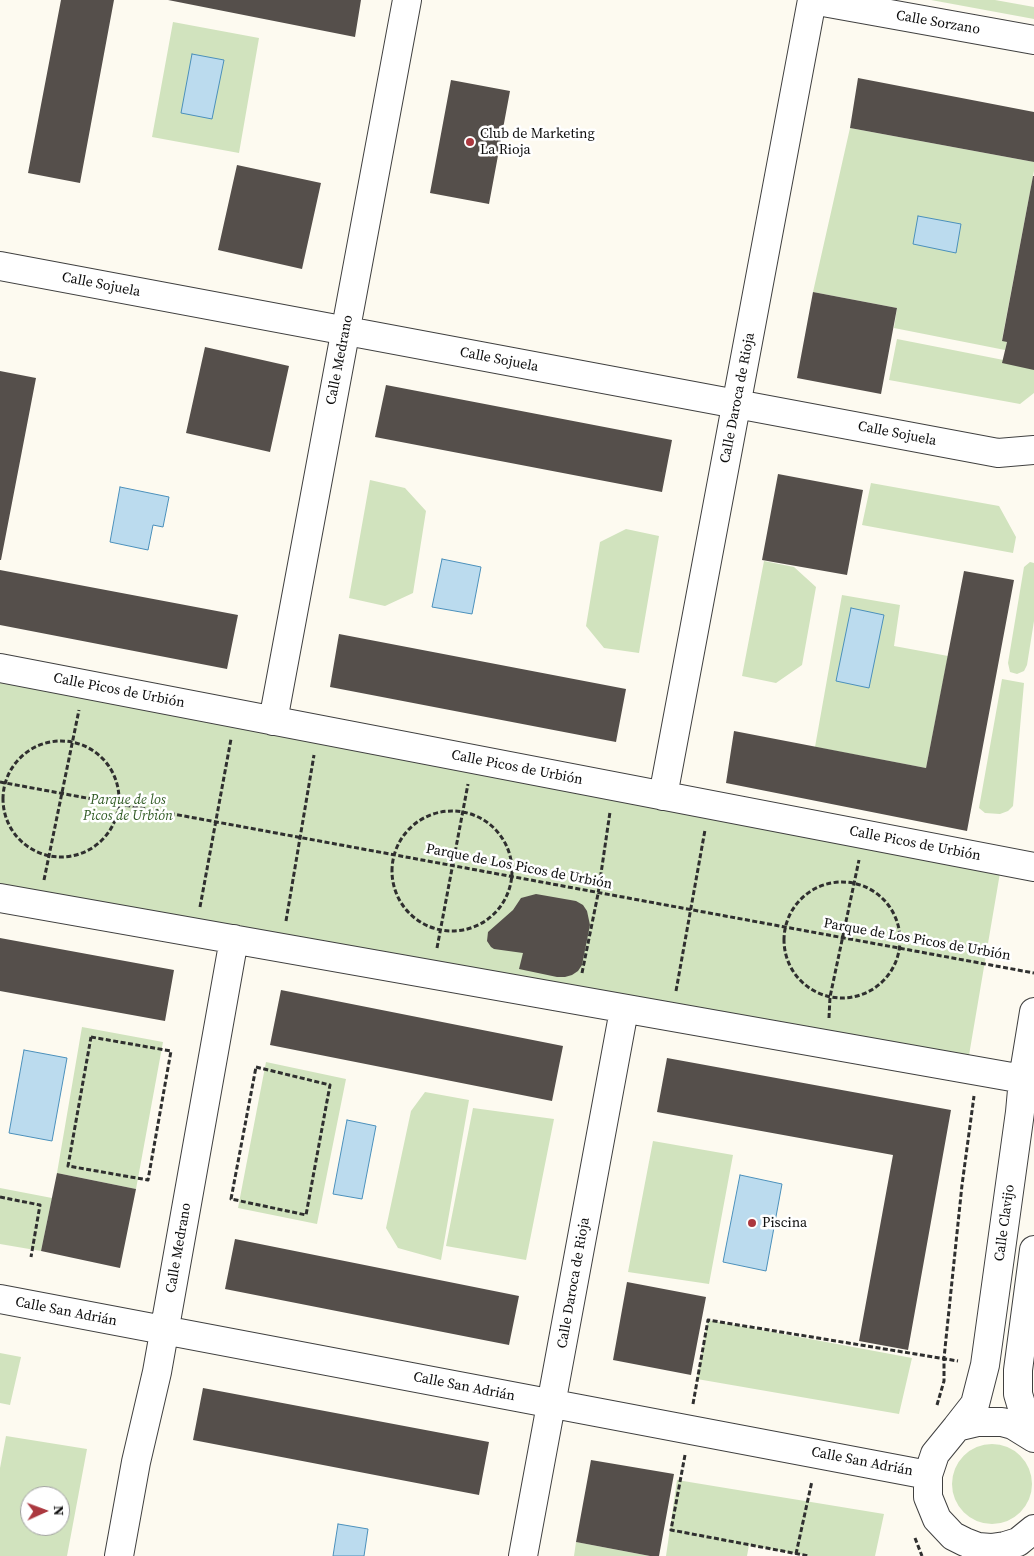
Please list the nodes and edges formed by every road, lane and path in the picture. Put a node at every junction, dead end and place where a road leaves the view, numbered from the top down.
1 (408, 0) edge
2 (812, 0) edge
3 (1034, 40) edge
4 (0, 266) edge
5 (346, 331) junction
6 (736, 404) junction
7 (1034, 450) edge
8 (998, 453) junction
9 (1034, 471) edge
10 (0, 668) edge
11 (83, 684) junction
12 (236, 714) junction
13 (273, 721) junction
14 (318, 730) junction
15 (73, 743) junction
16 (472, 759) junction
17 (0, 782) edge
18 (5, 783) junction
19 (614, 787) junction
20 (63, 794) junction
21 (663, 796) junction
22 (119, 805) junction
23 (710, 805) junction
24 (464, 812) junction
25 (215, 822) junction
26 (864, 834) junction
27 (301, 838) junction
28 (394, 856) junction
29 (50, 857) junction
30 (453, 866) junction
31 (1034, 867) edge
32 (512, 877) junction
33 (854, 884) junction
34 (598, 894) junction
35 (0, 898) edge
36 (38, 905) junction
37 (691, 910) junction
38 (786, 928) junction
39 (441, 930) junction
40 (195, 932) junction
41 (843, 938) junction
42 (234, 939) junction
43 (282, 948) junction
44 (899, 949) junction
45 (1034, 973) edge
46 (431, 974) junction
47 (830, 997) junction
48 (577, 1000) junction
49 (624, 1010) junction
50 (1034, 1012) edge
51 (671, 1017) junction
52 (827, 1044) junction
53 (978, 1071) junction
54 (1023, 1079) junction
55 (148, 1180) joint
56 (0, 1198) edge
57 (231, 1199) joint
58 (1034, 1250) edge
59 (31, 1257) dead end
60 (0, 1299) edge
61 (164, 1330) junction
62 (944, 1358) junction
63 (985, 1365) junction
64 (552, 1404) junction
65 (934, 1411) dead end
66 (956, 1427) junction
67 (690, 1430) junction
68 (1034, 1438) edge
69 (818, 1454) junction
70 (928, 1474) junction
71 (913, 1534) dead end
72 (1027, 1540) edge
73 (955, 1546) edge
74 (796, 1554) junction
75 (119, 1556) edge
76 (523, 1556) edge
77 (809, 1556) edge
78 (922, 1556) edge

1 - 5 street, Calle Medrano
2 - 3 street, Calle Sorzano
2 - 6 street, Calle Daroca de Rioja
4 - 5 street, Calle Sojuela
5 - 6 street, Calle Sojuela
5 - 13 street, Calle Medrano
6 - 8 street, Calle Sojuela
6 - 21 street, Calle Daroca de Rioja
7 - 8 street, Calle Sojuela
8 - 9 street, Calle Sojuela
10 - 11 street, Calle Picos de Urbión
11 - 12 street, Calle Picos de Urbión
11 - 15 path
12 - 13 street, Calle Picos de Urbión
12 - 25 path
13 - 14 street, Calle Picos de Urbión
14 - 16 street, Calle Picos de Urbión
14 - 27 path
15 - 18 path
15 - 20 path
15 - 22 path
16 - 19 street, Calle Picos de Urbión
16 - 24 path
17 - 18 path, Parque de Los Picos de Urbión
18 - 20 path, Parque de Los Picos de Urbión
18 - 29 path
19 - 21 street, Calle Picos de Urbión
19 - 34 path
20 - 22 path, Parque de Los Picos de Urbión
20 - 29 path
21 - 23 street, Calle Picos de Urbión
22 - 25 path, Parque de Los Picos de Urbión
22 - 29 path
23 - 26 street, Calle Picos de Urbión
23 - 37 path
24 - 28 path
24 - 30 path
24 - 32 path
25 - 27 path, Parque de Los Picos de Urbión
25 - 40 path
26 - 31 street, Calle Picos de Urbión
26 - 33 path
27 - 28 path, Parque de Los Picos de Urbión
27 - 43 path
28 - 30 path, Parque de Los Picos de Urbión
28 - 39 path
29 - 36 path
30 - 32 path, Parque de Los Picos de Urbión
30 - 39 path
32 - 34 path, Parque de Los Picos de Urbión
32 - 39 path
33 - 38 path
33 - 41 path
33 - 44 path
34 - 37 path, Parque de Los Picos de Urbión
34 - 48 path
35 - 36 street
36 - 40 street
37 - 38 path, Parque de Los Picos de Urbión
37 - 51 path
38 - 41 path, Parque de Los Picos de Urbión
38 - 47 path
39 - 46 path
40 - 42 street
41 - 44 path, Parque de Los Picos de Urbión
41 - 47 path
42 - 43 street
42 - 61 street, Calle Medrano
43 - 46 street
44 - 45 path, Parque de Los Picos de Urbión
44 - 47 path
46 - 48 street
47 - 52 path
48 - 49 street
49 - 51 street
49 - 64 street, Calle Daroca de Rioja
50 - 54 street, Calle Clavijo
51 - 52 street
52 - 53 street
53 - 54 street
53 - 62 path
54 - 63 street, Calle Clavijo
55 - 55 path
56 - 59 path
57 - 57 path
58 - 68 street
60 - 61 street, Calle San Adrián
61 - 64 street, Calle San Adrián
61 - 75 street, Calle Medrano
62 - 63 path
62 - 65 path
62 - 67 path
63 - 66 street, Calle Clavijo
64 - 67 street, Calle San Adrián
64 - 76 street, Calle Daroca de Rioja
66 - 68 street
66 - 70 street, Calle Clavijo
67 - 69 street, Calle San Adrián
67 - 74 path
69 - 70 street, Calle San Adrián
69 - 74 path
70 - 73 street
71 - 78 path
72 - 73 street
74 - 77 path

